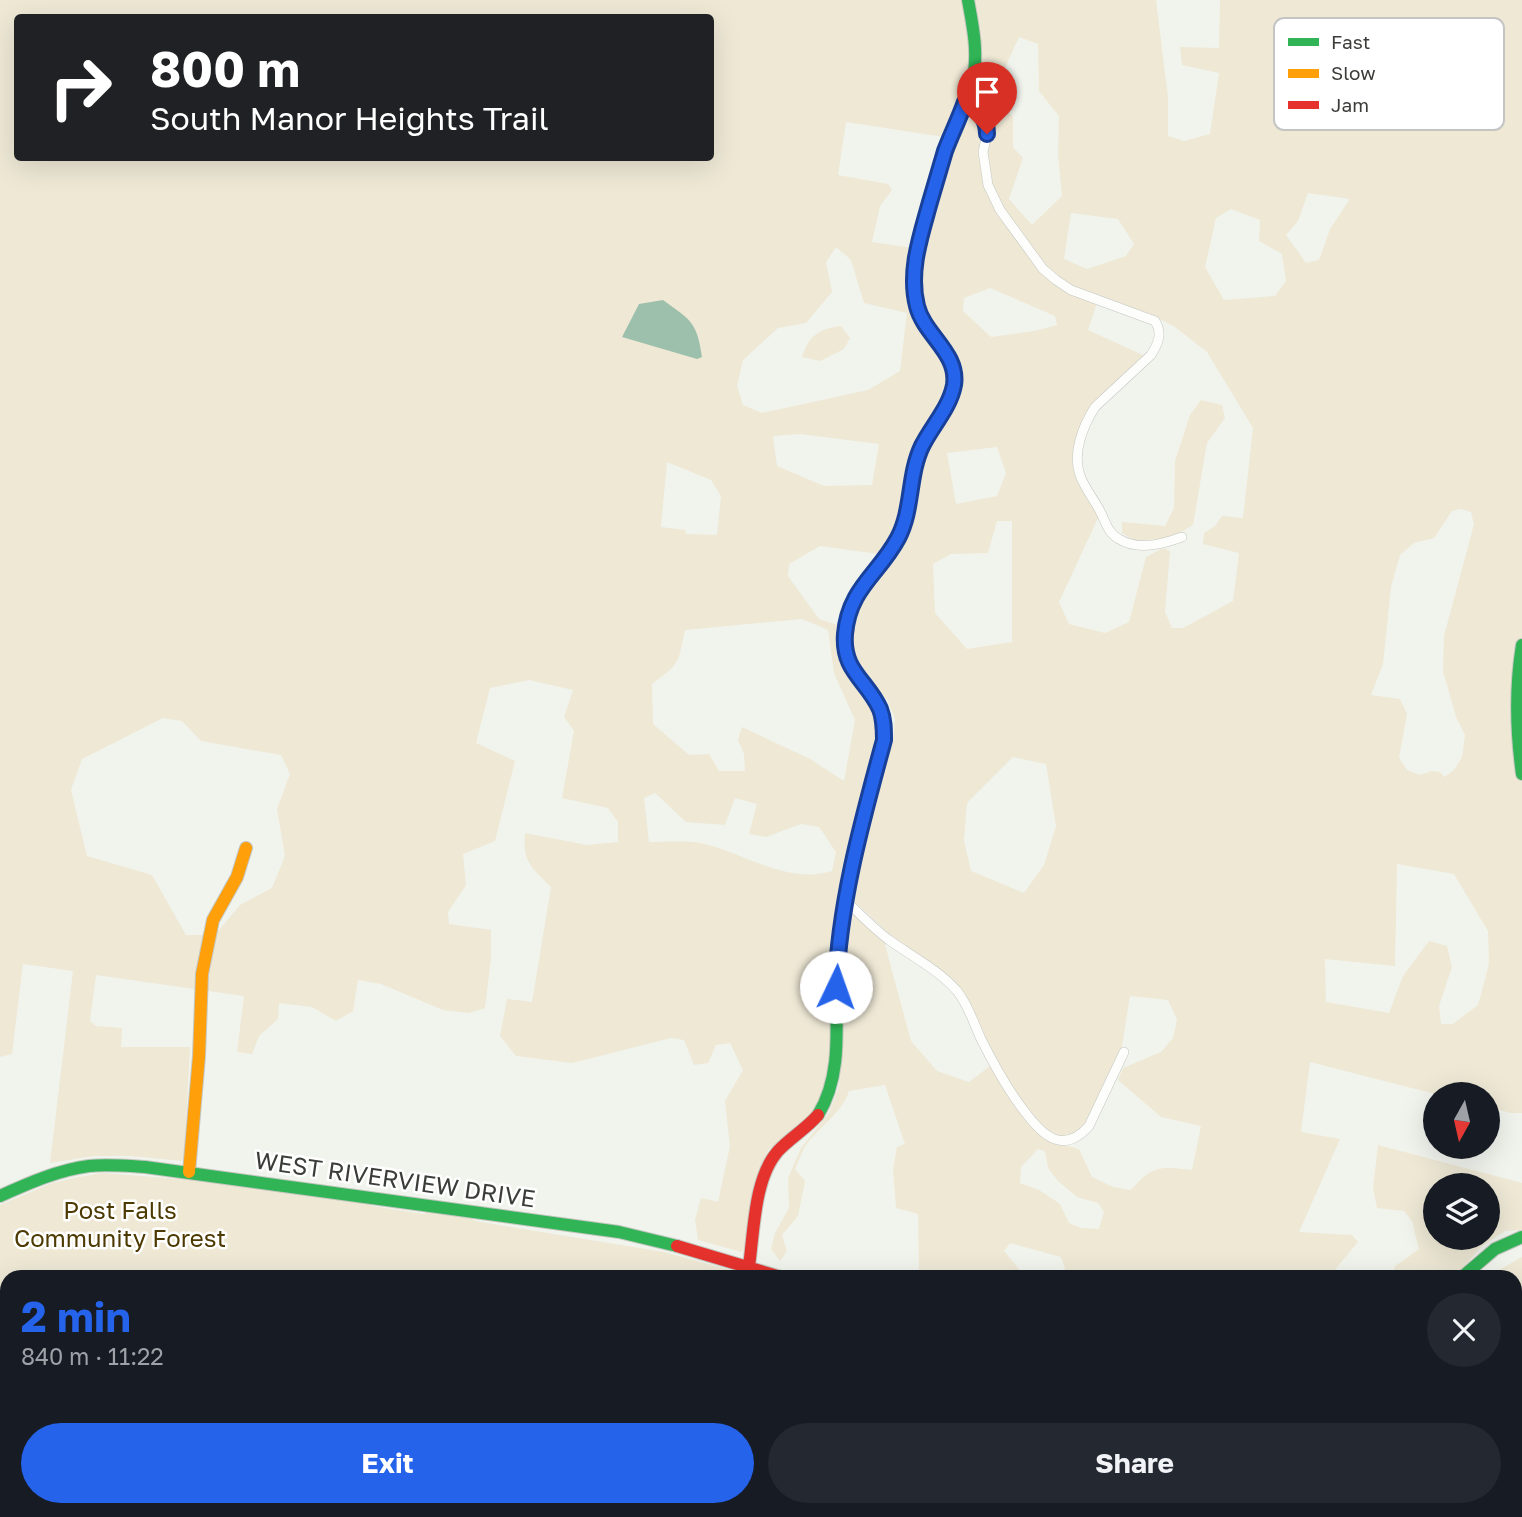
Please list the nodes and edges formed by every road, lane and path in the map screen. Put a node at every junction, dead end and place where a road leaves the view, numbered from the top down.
1 (968, 0) edge
2 (965, 102) junction
3 (1182, 537) dead end
4 (1522, 645) edge
5 (1522, 774) edge
6 (246, 848) dead end
7 (845, 900) junction
8 (1124, 1052) dead end
9 (189, 1172) junction
10 (0, 1196) edge
11 (1522, 1237) edge
12 (749, 1266) junction
13 (761, 1270) edge
14 (1470, 1270) edge

1 - 2 street
2 - 3 street
2 - 7 street
4 - 5 street
6 - 9 street
7 - 8 street
7 - 12 street
9 - 10 street, WEST RIVERVIEW DRIVE
9 - 12 street, WEST RIVERVIEW DRIVE
11 - 14 street
12 - 13 street, WEST RIVERVIEW DRIVE

